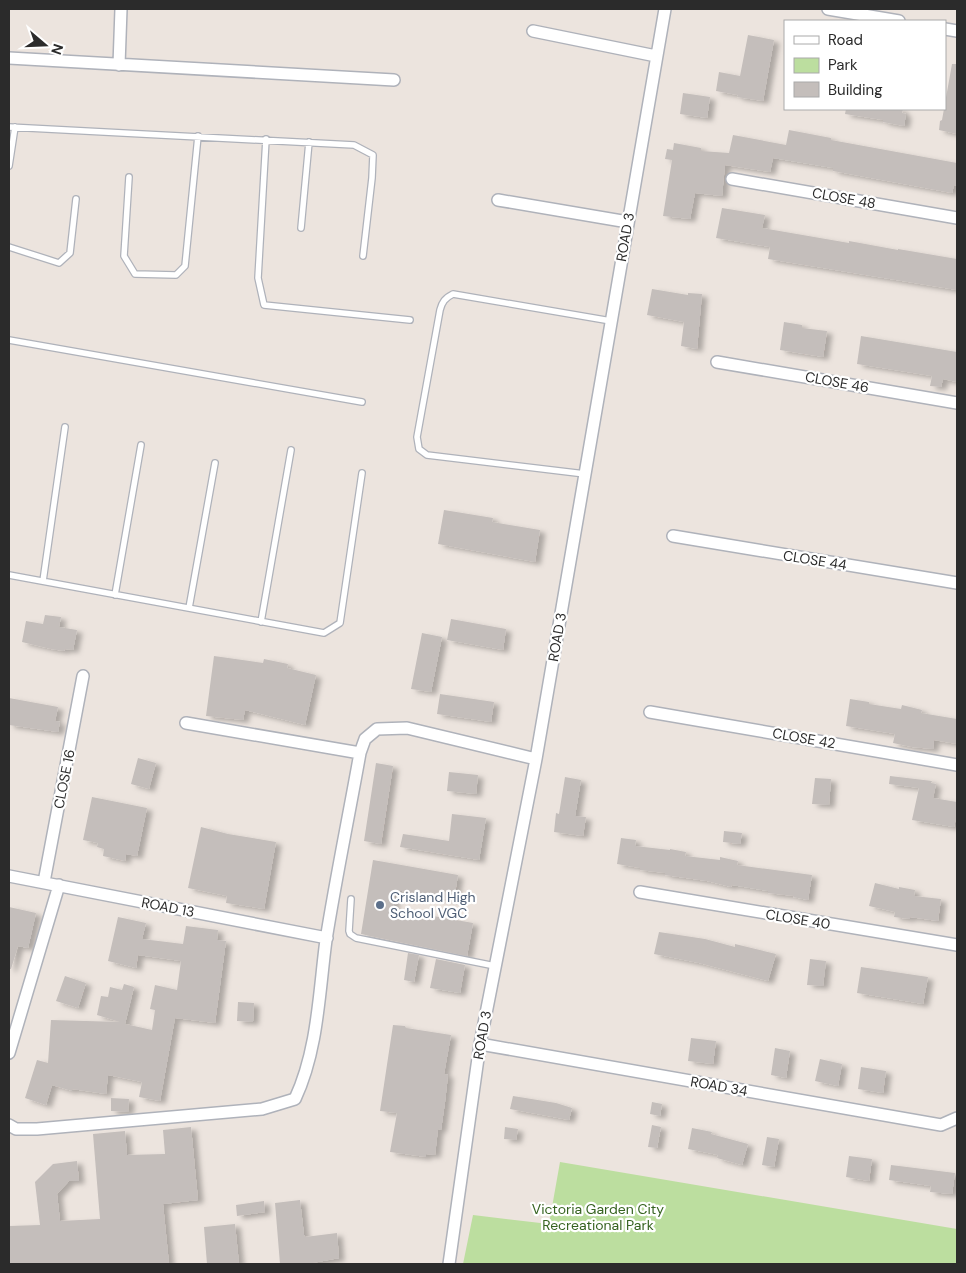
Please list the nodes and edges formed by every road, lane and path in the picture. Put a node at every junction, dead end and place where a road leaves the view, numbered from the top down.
1 (121, 9) edge
2 (664, 9) edge
3 (828, 9) edge
4 (893, 20) edge
5 (533, 31) dead end
6 (656, 56) junction
7 (9, 58) edge
8 (119, 65) junction
9 (394, 80) dead end
10 (12, 127) edge
11 (198, 136) junction
12 (266, 139) junction
13 (309, 142) junction
14 (9, 166) edge
15 (129, 177) dead end
16 (732, 178) dead end
17 (76, 199) dead end
18 (498, 200) dead end
19 (957, 218) edge
20 (628, 222) junction
21 (301, 228) dead end
22 (9, 247) edge
23 (363, 256) dead end
24 (410, 320) dead end
25 (611, 321) junction
26 (9, 340) edge
27 (717, 362) dead end
28 (362, 402) dead end
29 (957, 403) edge
30 (65, 427) dead end
31 (141, 445) dead end
32 (291, 450) dead end
33 (215, 463) dead end
34 (362, 472) dead end
35 (584, 474) junction
36 (673, 536) dead end
37 (9, 575) edge
38 (43, 581) junction
39 (957, 583) edge
40 (115, 595) junction
41 (189, 608) junction
42 (261, 622) junction
43 (83, 676) dead end
44 (650, 712) dead end
45 (186, 723) dead end
46 (360, 753) junction
47 (536, 759) junction
48 (957, 764) edge
49 (9, 876) edge
50 (44, 882) junction
51 (59, 885) junction
52 (640, 892) dead end
53 (352, 899) dead end
54 (327, 938) junction
55 (957, 945) edge
56 (495, 966) junction
57 (480, 1044) junction
58 (9, 1053) edge
59 (957, 1118) edge
60 (9, 1125) edge
61 (449, 1264) edge

1 - 8 street
2 - 6 street, ROAD 3
3 - 4 street
5 - 6 street
6 - 20 street, ROAD 3
7 - 8 street
8 - 9 street
10 - 11 lane
10 - 14 lane
11 - 12 lane
11 - 15 lane
12 - 13 lane
12 - 24 lane
13 - 21 lane
13 - 23 lane
16 - 19 street, CLOSE 48
17 - 22 lane
18 - 20 street
20 - 25 street, ROAD 3
25 - 35 street, ROAD 3
25 - 35 lane
26 - 28 lane
27 - 29 street, CLOSE 46
30 - 38 lane
31 - 40 lane
32 - 42 lane
33 - 41 lane
34 - 42 lane
35 - 47 street, ROAD 3
36 - 39 street, CLOSE 44
37 - 38 lane
38 - 40 lane
40 - 41 lane
41 - 42 lane
43 - 50 street, CLOSE 16
44 - 48 street, CLOSE 42
45 - 46 street
46 - 47 street
46 - 54 street
47 - 56 street, ROAD 3
49 - 50 street, ROAD 13
50 - 51 street, ROAD 13
51 - 54 street, ROAD 13
51 - 58 street
52 - 55 street, CLOSE 40
53 - 56 lane
54 - 60 street
56 - 57 street, ROAD 3
57 - 59 street, ROAD 34
57 - 61 street, ROAD 3

